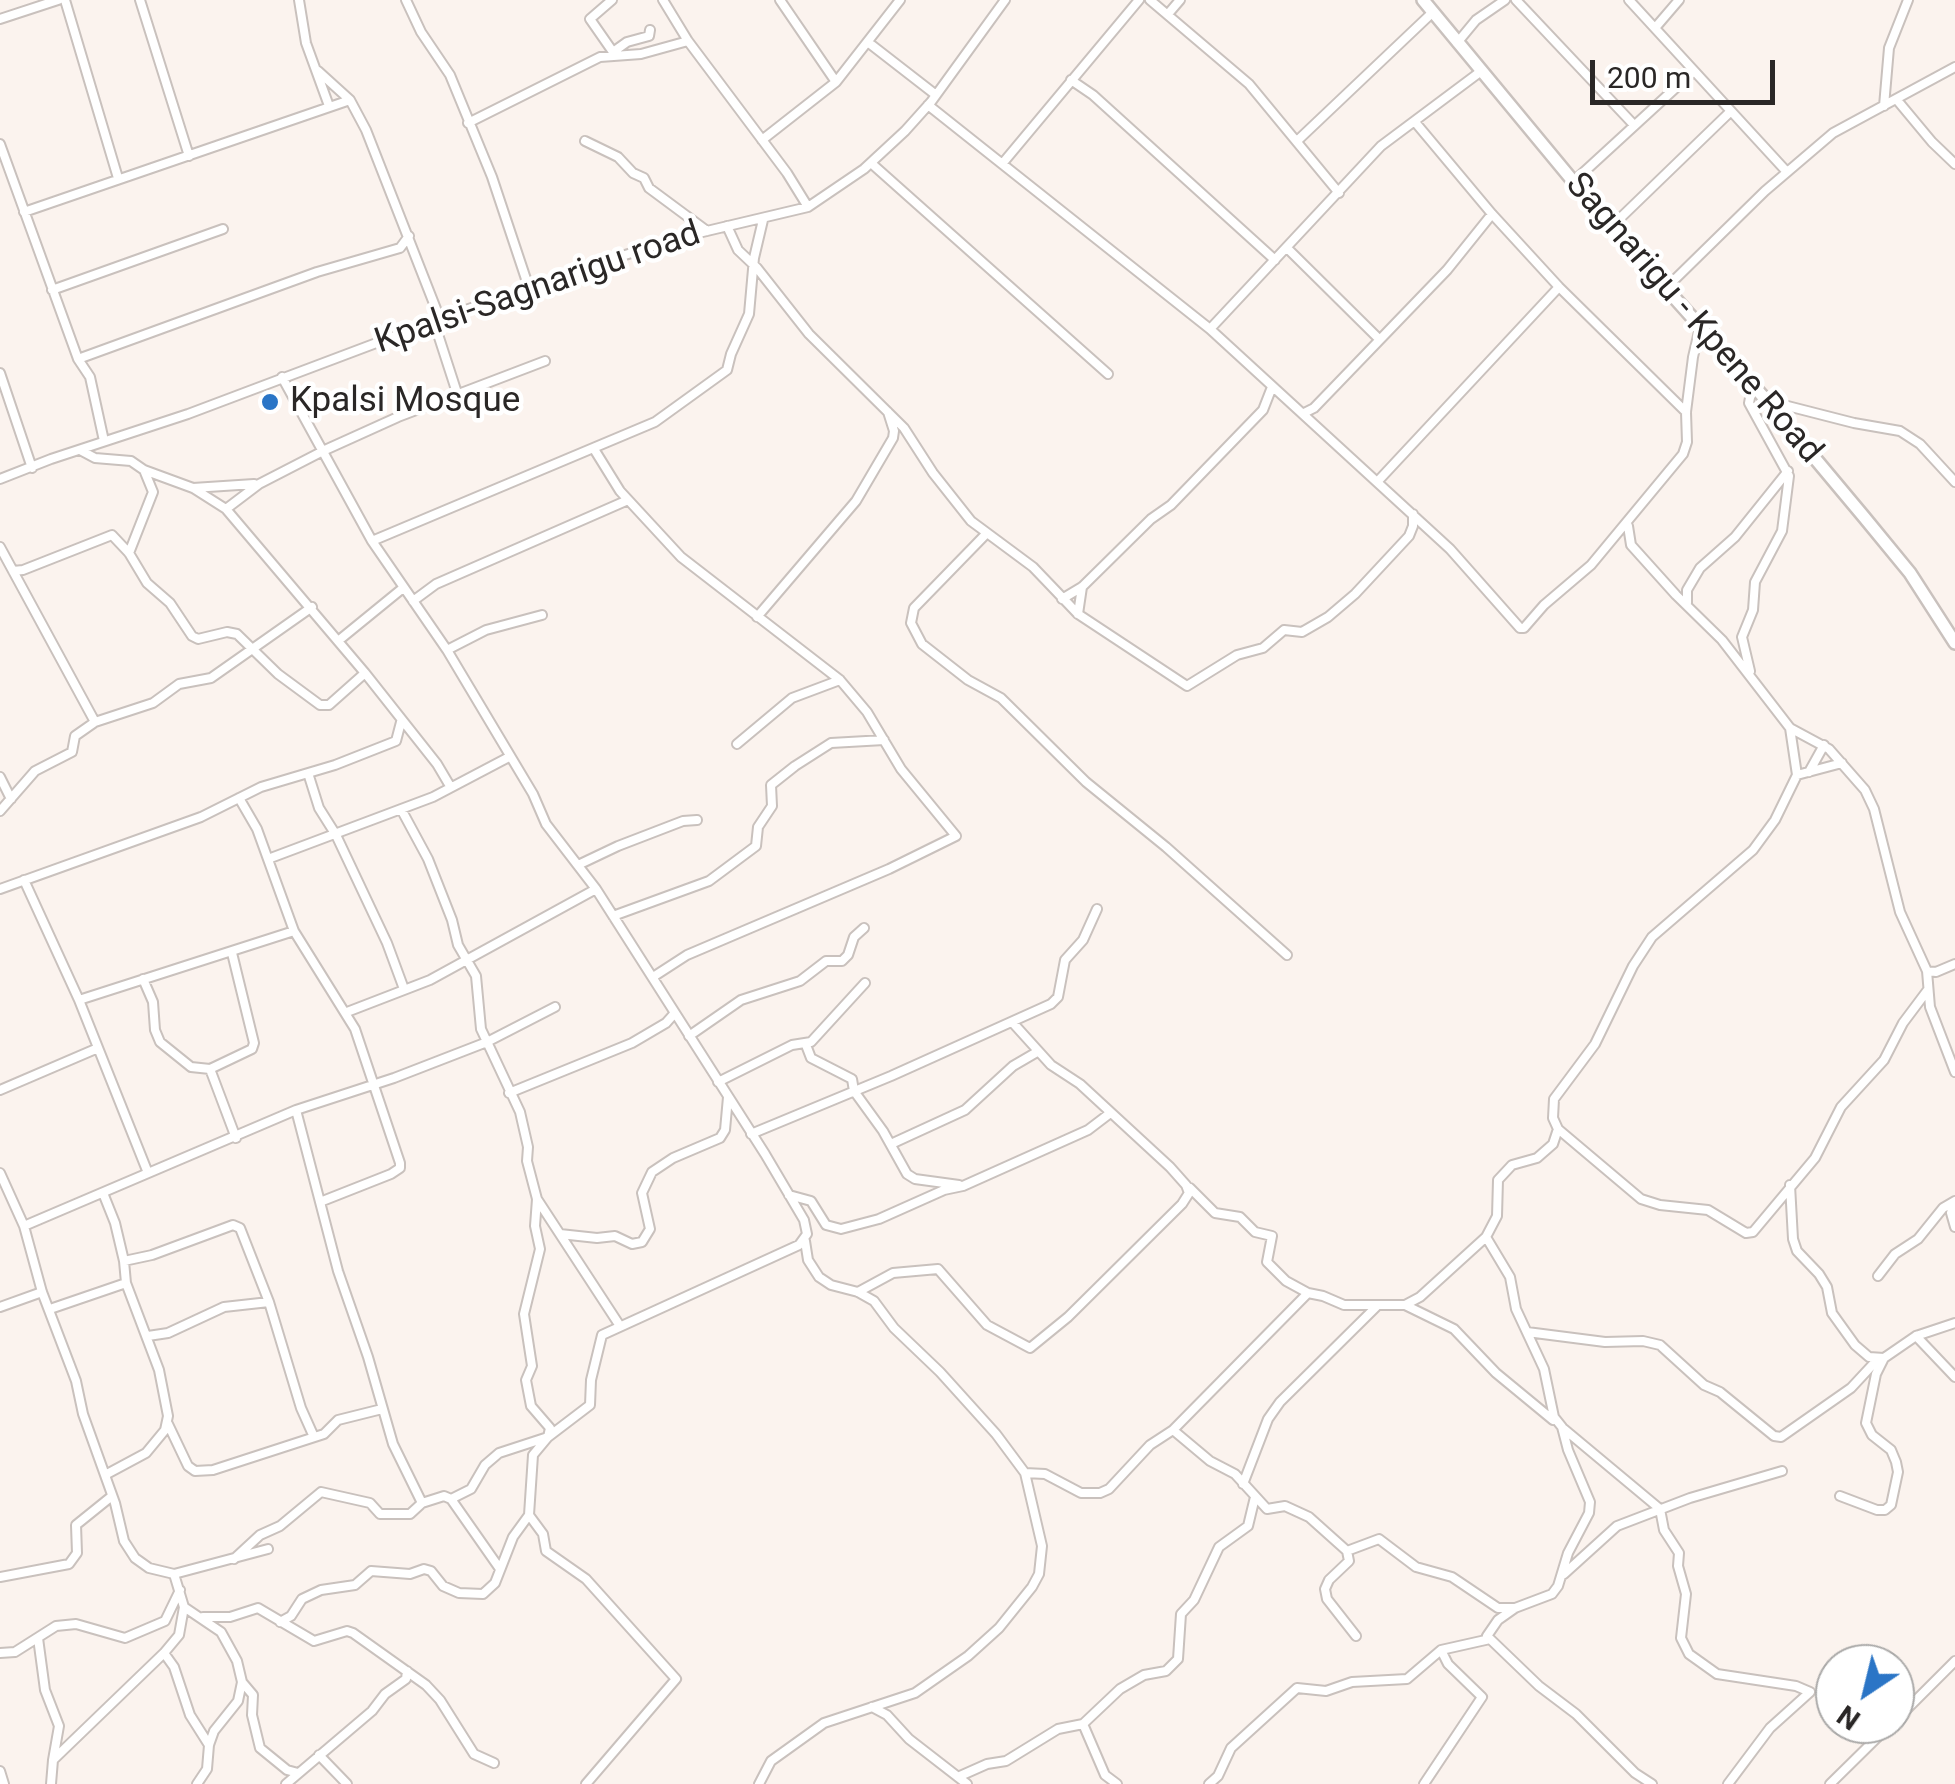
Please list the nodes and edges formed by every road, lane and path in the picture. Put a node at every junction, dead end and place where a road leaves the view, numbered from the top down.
1 (62, 0) edge
2 (140, 0) edge
3 (299, 0) edge
4 (406, 0) edge
5 (612, 0) edge
6 (678, 0) edge
7 (781, 0) edge
8 (900, 0) edge
9 (1005, 0) edge
10 (1139, 0) edge
11 (1150, 0) edge
12 (1180, 0) edge
13 (1423, 0) edge
14 (1505, 0) edge
15 (1516, 0) edge
16 (1629, 0) edge
17 (1679, 0) edge
18 (1908, 0) edge
19 (665, 2) edge
20 (1433, 12) junction
21 (1168, 14) junction
22 (0, 20) edge
23 (1654, 28) junction
24 (650, 30) dead end
25 (688, 41) junction
26 (869, 43) junction
27 (1457, 43) junction
28 (1955, 67) edge
29 (318, 71) junction
30 (1694, 71) junction
31 (1480, 72) junction
32 (1072, 80) junction
33 (836, 82) junction
34 (936, 95) junction
35 (350, 100) junction
36 (1897, 100) junction
37 (928, 105) junction
38 (329, 106) junction
39 (1884, 106) junction
40 (1732, 111) junction
41 (1415, 122) junction
42 (468, 123) junction
43 (1634, 125) junction
44 (762, 140) junction
45 (1297, 140) junction
46 (585, 141) dead end
47 (0, 144) edge
48 (189, 156) junction
49 (871, 163) junction
50 (1002, 164) junction
51 (1955, 164) edge
52 (1787, 172) junction
53 (118, 178) junction
54 (1573, 182) junction
55 (1339, 193) junction
56 (808, 207) junction
57 (24, 212) junction
58 (1492, 214) junction
59 (763, 220) junction
60 (727, 226) junction
61 (1611, 227) junction
62 (223, 229) dead end
63 (707, 231) junction
64 (409, 236) junction
65 (400, 248) junction
66 (1287, 248) junction
67 (413, 252) junction
68 (1275, 260) junction
69 (754, 264) junction
70 (1560, 287) junction
71 (529, 288) junction
72 (1664, 288) junction
73 (52, 290) junction
74 (437, 320) junction
75 (1700, 327) junction
76 (1210, 330) junction
77 (1380, 339) junction
78 (78, 359) junction
79 (544, 361) dead end
80 (0, 373) edge
81 (1108, 374) dead end
82 (282, 377) junction
83 (1272, 386) junction
84 (1752, 387) junction
85 (3, 392) edge
86 (458, 396) junction
87 (1767, 401) junction
88 (886, 408) junction
89 (1686, 412) junction
90 (1303, 414) junction
91 (104, 441) junction
92 (594, 449) junction
93 (80, 450) junction
94 (325, 450) junction
95 (32, 468) junction
96 (144, 470) junction
97 (1788, 471) junction
98 (0, 480) edge
99 (1378, 481) junction
100 (1955, 482) edge
101 (258, 484) junction
102 (193, 488) junction
103 (628, 500) junction
104 (226, 509) junction
105 (1413, 514) junction
106 (1628, 524) junction
107 (986, 534) junction
108 (372, 541) junction
109 (0, 548) edge
110 (129, 553) junction
111 (13, 571) junction
112 (1082, 587) junction
113 (403, 588) junction
114 (1062, 599) junction
115 (413, 601) junction
116 (1688, 606) junction
117 (312, 607) junction
118 (1078, 614) junction
119 (542, 615) dead end
120 (757, 617) junction
121 (1953, 635) edge
122 (338, 640) junction
123 (254, 648) junction
124 (447, 650) junction
125 (365, 673) junction
126 (1751, 674) junction
127 (840, 680) junction
128 (95, 722) junction
129 (401, 722) junction
130 (1790, 728) junction
131 (884, 740) junction
132 (737, 744) dead end
133 (1824, 745) junction
134 (509, 757) junction
135 (1842, 764) junction
136 (308, 772) junction
137 (1809, 772) junction
138 (1797, 775) junction
139 (0, 777) edge
140 (450, 786) junction
141 (240, 798) junction
142 (12, 799) junction
143 (401, 809) junction
144 (0, 811) edge
145 (696, 820) dead end
146 (336, 835) junction
147 (268, 859) junction
148 (578, 865) junction
149 (24, 880) junction
150 (1, 888) edge
151 (596, 890) junction
152 (1097, 909) dead end
153 (613, 916) junction
154 (864, 928) dead end
155 (294, 932) junction
156 (232, 954) junction
157 (1288, 955) dead end
158 (469, 960) junction
159 (1955, 964) edge
160 (1927, 971) junction
161 (653, 977) junction
162 (143, 979) junction
163 (865, 983) dead end
164 (404, 988) junction
165 (1927, 991) junction
166 (79, 1000) junction
167 (555, 1007) dead end
168 (347, 1012) junction
169 (674, 1014) junction
170 (1013, 1022) junction
171 (688, 1036) junction
172 (487, 1042) junction
173 (806, 1044) junction
174 (98, 1048) junction
175 (1038, 1052) junction
176 (210, 1068) junction
177 (1955, 1072) edge
178 (718, 1082) junction
179 (374, 1084) junction
180 (0, 1090) edge
181 (854, 1092) junction
182 (509, 1093) junction
183 (728, 1097) junction
184 (296, 1110) junction
185 (1109, 1114) junction
186 (1558, 1129) junction
187 (751, 1134) junction
188 (236, 1138) junction
189 (891, 1144) junction
190 (0, 1173) edge
191 (148, 1173) junction
192 (1790, 1184) junction
193 (1186, 1185) junction
194 (963, 1186) junction
195 (103, 1194) junction
196 (790, 1195) junction
197 (537, 1199) junction
198 (320, 1202) junction
199 (1955, 1202) edge
200 (24, 1226) junction
201 (1955, 1227) edge
202 (560, 1234) junction
203 (1486, 1237) junction
204 (805, 1240) junction
205 (124, 1261) junction
206 (1878, 1276) dead end
207 (126, 1283) junction
208 (42, 1292) junction
209 (858, 1292) junction
210 (1308, 1293) junction
211 (269, 1302) junction
212 (1405, 1305) junction
213 (0, 1307) edge
214 (1376, 1307) junction
215 (50, 1309) junction
216 (1955, 1323) edge
217 (620, 1326) junction
218 (1528, 1332) junction
219 (148, 1336) junction
220 (1916, 1336) junction
221 (1880, 1359) junction
222 (1955, 1377) edge
223 (382, 1409) junction
224 (168, 1424) junction
225 (1562, 1427) junction
226 (1174, 1430) junction
227 (314, 1437) junction
228 (548, 1438) junction
229 (1782, 1471) dead end
230 (1024, 1473) junction
231 (104, 1475) junction
232 (1243, 1484) junction
233 (112, 1496) junction
234 (1840, 1496) dead end
235 (1255, 1497) junction
236 (451, 1499) junction
237 (422, 1503) junction
238 (1660, 1509) junction
239 (528, 1514) junction
240 (268, 1550) dead end
241 (1347, 1551) junction
242 (234, 1559) junction
243 (500, 1569) junction
244 (174, 1574) junction
245 (0, 1576) edge
246 (1560, 1578) junction
247 (180, 1590) junction
248 (184, 1607) junction
249 (1515, 1608) junction
250 (203, 1617) junction
251 (280, 1622) junction
252 (1356, 1636) dead end
253 (38, 1638) junction
254 (1490, 1639) junction
255 (1441, 1650) junction
256 (0, 1653) edge
257 (164, 1653) junction
258 (1955, 1661) edge
259 (407, 1671) junction
260 (242, 1682) junction
261 (1915, 1700) edge
262 (872, 1707) junction
263 (1083, 1724) junction
264 (1871, 1744) edge
265 (209, 1745) junction
266 (319, 1755) junction
267 (53, 1760) junction
268 (494, 1764) dead end
269 (0, 1771) edge
270 (298, 1773) junction
271 (960, 1776) junction
272 (4, 1784) edge
273 (51, 1784) edge
274 (197, 1784) edge
275 (286, 1784) edge
276 (348, 1784) edge
277 (586, 1784) edge
278 (759, 1784) edge
279 (967, 1784) edge
280 (1117, 1784) edge
281 (1209, 1784) edge
282 (1424, 1784) edge
283 (1652, 1784) edge
284 (1728, 1784) edge
285 (1830, 1784) edge

1 - 22 street
1 - 53 street
2 - 48 street
3 - 29 street
4 - 42 street
5 - 24 street
6 - 19 street
7 - 33 street
8 - 26 street
9 - 34 street, Kpalsi-Sagnarigu road
10 - 32 street
11 - 21 street
12 - 21 street
13 - 20 street, Sagnarigu - Kpene Road
14 - 27 street
15 - 43 street
16 - 23 street
17 - 23 street
18 - 39 street
19 - 25 street
20 - 27 street, Sagnarigu - Kpene Road
20 - 45 street
21 - 45 street
23 - 30 street
25 - 42 street
25 - 44 street
26 - 33 street
26 - 34 street
27 - 31 street, Sagnarigu - Kpene Road
28 - 36 street
29 - 35 street
29 - 38 street
30 - 40 street
30 - 43 street
31 - 41 street
31 - 54 street, Sagnarigu - Kpene Road
32 - 50 street
32 - 68 street
33 - 44 street
34 - 37 street, Kpalsi-Sagnarigu road
35 - 38 street
35 - 64 street
36 - 39 street
36 - 51 street
37 - 49 street, Kpalsi-Sagnarigu road
37 - 50 street
38 - 48 street
39 - 52 street
40 - 52 street
40 - 61 street
41 - 55 street
41 - 58 street
42 - 71 street
43 - 54 street
44 - 56 street
45 - 55 street
46 - 63 street
47 - 57 street
48 - 53 street
49 - 56 street, Kpalsi-Sagnarigu road
49 - 81 street
50 - 76 street
52 - 72 street
53 - 57 street
54 - 61 street, Sagnarigu - Kpene Road
55 - 66 street
56 - 59 street, Kpalsi-Sagnarigu road
57 - 73 street
58 - 70 street
58 - 77 street
59 - 60 street, Kpalsi-Sagnarigu road
59 - 69 street
60 - 63 street, Kpalsi-Sagnarigu road
60 - 69 street
61 - 72 street, Sagnarigu - Kpene Road
62 - 73 street
63 - 71 street, Kpalsi-Sagnarigu road
64 - 65 street
64 - 67 street
65 - 67 street
65 - 78 street
66 - 68 street
66 - 77 street
67 - 74 street
68 - 76 street
69 - 88 street
69 - 92 street
70 - 89 street
70 - 99 street
71 - 74 street, Kpalsi-Sagnarigu road
72 - 75 street, Sagnarigu - Kpene Road
73 - 78 street
74 - 82 street, Kpalsi-Sagnarigu road
74 - 86 street
75 - 84 street, Sagnarigu - Kpene Road
75 - 89 street
76 - 83 street
77 - 90 street
78 - 91 street
79 - 86 street
80 - 85 street
82 - 91 street, Kpalsi-Sagnarigu road
82 - 94 street
83 - 90 street
83 - 112 street
84 - 87 street, Sagnarigu - Kpene Road
84 - 97 street
85 - 95 street
86 - 94 street
87 - 100 street
87 - 121 street, Sagnarigu - Kpene Road
88 - 107 street
88 - 120 street
89 - 106 street
90 - 99 street
91 - 93 street, Kpalsi-Sagnarigu road
92 - 103 street
92 - 108 street
93 - 95 street, Kpalsi-Sagnarigu road
93 - 96 street
94 - 101 street
94 - 108 street
95 - 98 street, Kpalsi-Sagnarigu road
96 - 102 street
96 - 110 street
97 - 116 street
97 - 126 street
99 - 105 street
101 - 102 street
101 - 104 street
102 - 104 street
103 - 115 street
103 - 120 street
104 - 117 street
105 - 106 street
105 - 118 street
106 - 116 street
107 - 114 street
107 - 157 street
108 - 113 street
109 - 111 street
110 - 111 street
110 - 123 street
111 - 128 street
112 - 114 street
112 - 118 street
113 - 115 street
113 - 122 street
114 - 118 street
115 - 124 street
116 - 126 street
117 - 122 street
117 - 123 street
119 - 124 street
120 - 127 street
122 - 125 street
123 - 125 street
123 - 128 street
124 - 134 street
125 - 129 street
126 - 130 street
127 - 131 street
127 - 132 street
128 - 142 street
129 - 136 street
129 - 140 street
130 - 133 street
130 - 138 street
131 - 153 street
131 - 161 street
133 - 135 street
133 - 137 street
134 - 140 street
134 - 148 street
135 - 137 street
135 - 160 street
136 - 141 street
136 - 146 street
137 - 138 street
138 - 186 street
139 - 142 street
140 - 143 street
141 - 147 street
141 - 149 street
142 - 144 street
143 - 146 street
143 - 158 street
145 - 148 street
146 - 147 street
146 - 164 street
147 - 155 street
148 - 151 street
149 - 150 street
149 - 166 street
151 - 153 street
151 - 158 street
152 - 170 street
153 - 161 street
154 - 171 street
155 - 156 street
155 - 168 street
156 - 162 street
156 - 176 street
158 - 164 street
158 - 172 street
159 - 160 street
160 - 165 street
161 - 169 street
162 - 166 street
162 - 176 street
163 - 173 street
164 - 168 street
165 - 177 street
165 - 192 street
166 - 174 street
167 - 172 street
168 - 179 street
169 - 171 street
169 - 182 street
170 - 175 street
170 - 181 street
171 - 178 street
172 - 179 street
172 - 182 street
173 - 178 street
173 - 181 street
174 - 180 street
174 - 191 street
175 - 185 street
175 - 189 street
176 - 188 street
178 - 183 street
179 - 184 street
179 - 198 street
181 - 187 street
181 - 189 street
182 - 197 street
183 - 187 street
183 - 202 street
184 - 188 street
184 - 198 street
185 - 193 street
185 - 194 street
186 - 192 street
186 - 203 street
187 - 196 street
188 - 191 street
189 - 194 street
190 - 200 street
191 - 195 street
192 - 221 street
193 - 209 street
193 - 210 street
194 - 196 street
195 - 200 street
195 - 205 street
196 - 204 street
197 - 202 street
197 - 228 street
198 - 223 street
199 - 201 street
199 - 206 street
200 - 208 street
202 - 217 street
203 - 212 street
203 - 218 street
204 - 209 street
204 - 217 street
205 - 207 street
205 - 211 street
207 - 215 street
207 - 219 street
208 - 213 street
208 - 215 street
209 - 230 street
210 - 214 street
210 - 226 street
211 - 219 street
211 - 227 street
212 - 214 street
212 - 225 street
214 - 232 street
215 - 231 street
216 - 220 street
217 - 228 street
218 - 221 street
218 - 225 street
219 - 224 street
220 - 221 street
220 - 222 street
221 - 234 street
223 - 227 street
223 - 237 street
224 - 227 street
224 - 231 street
225 - 238 street
225 - 246 street
226 - 230 street
226 - 232 street
228 - 236 street
228 - 239 street
229 - 238 street
230 - 262 street
231 - 233 street
232 - 235 street
233 - 244 street
233 - 245 street
235 - 241 street
235 - 263 street
236 - 237 street
236 - 243 street
237 - 242 street
238 - 246 street
238 - 284 street
239 - 243 street
239 - 277 street
240 - 242 street
241 - 249 street
241 - 252 street
242 - 244 street
243 - 251 street
244 - 247 street
246 - 249 street
247 - 248 street
247 - 253 street
248 - 250 street
248 - 257 street
249 - 254 street
250 - 251 street
250 - 260 street
251 - 259 street
253 - 256 street
253 - 267 street
254 - 255 street
254 - 283 street
255 - 281 street
255 - 282 street
257 - 265 street
257 - 267 street
258 - 261 street
259 - 266 street
259 - 268 street
260 - 265 street
260 - 270 street
262 - 271 street
262 - 278 street
263 - 271 street
263 - 280 street
264 - 285 street
265 - 274 street
266 - 270 street
266 - 276 street
267 - 273 street
269 - 272 street
270 - 275 street
271 - 279 street

